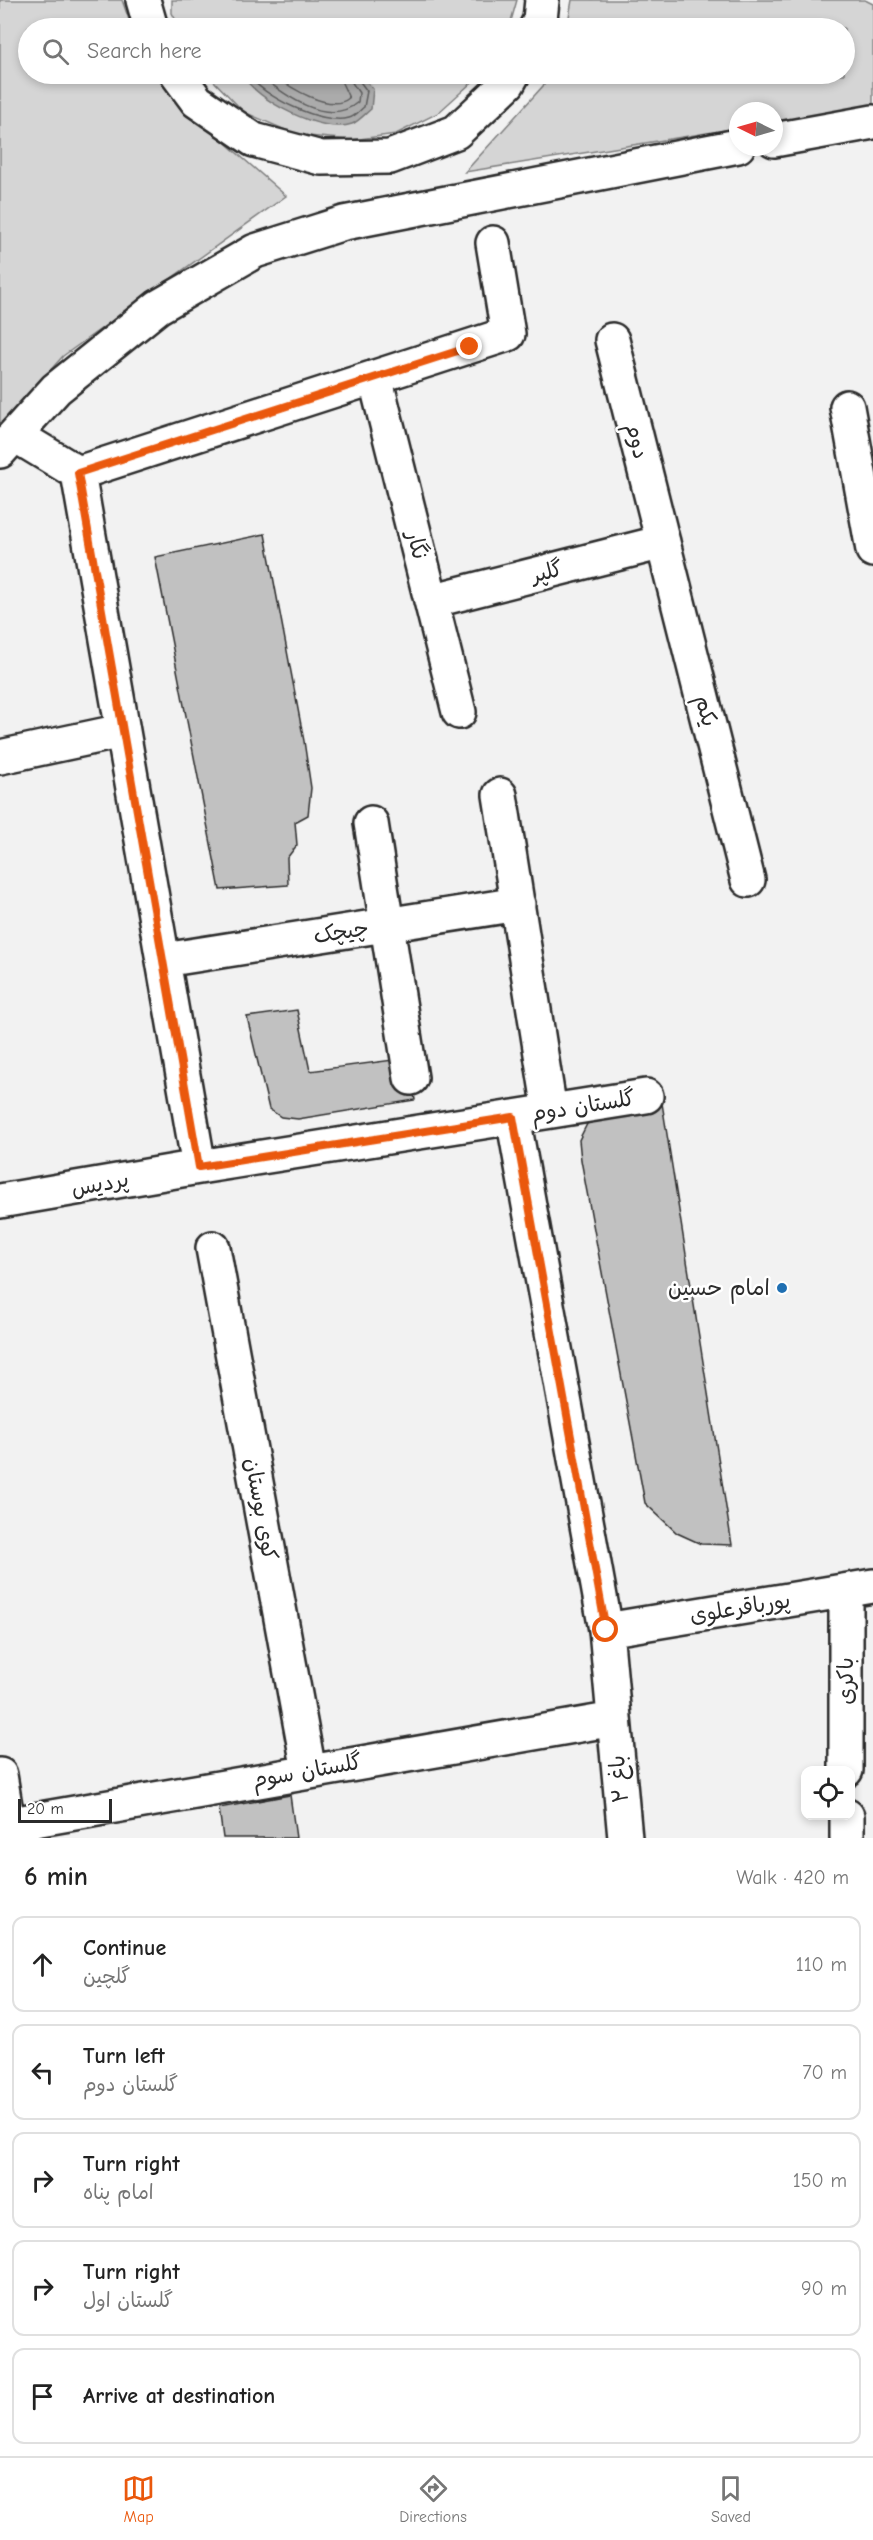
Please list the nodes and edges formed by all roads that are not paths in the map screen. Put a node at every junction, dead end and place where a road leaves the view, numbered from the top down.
1 (143, 0) edge
2 (542, 0) edge
3 (148, 18) edge
4 (540, 18) edge
5 (184, 84) edge
6 (507, 84) edge
7 (871, 120) edge
8 (783, 138) edge
9 (729, 148) edge
10 (493, 243) dead end
11 (612, 340) dead end
12 (375, 377) junction
13 (847, 407) dead end
14 (7, 443) edge
15 (78, 473) junction
16 (663, 542) junction
17 (873, 550) edge
18 (431, 601) junction
19 (459, 712) dead end
20 (122, 731) junction
21 (0, 757) edge
22 (501, 795) dead end
23 (371, 823) dead end
24 (748, 880) dead end
25 (518, 904) junction
26 (387, 924) junction
27 (164, 960) junction
28 (411, 1078) dead end
29 (646, 1096) dead end
30 (550, 1111) junction
31 (513, 1117) junction
32 (199, 1167) junction
33 (0, 1201) edge
34 (213, 1248) dead end
35 (859, 1588) edge
36 (606, 1630) junction
37 (614, 1719) junction
38 (846, 1766) edge
39 (309, 1771) junction
40 (0, 1775) edge
41 (847, 1820) edge
42 (4, 1825) edge
43 (625, 1838) edge
44 (847, 1838) edge

1 - 3 main road
2 - 4 main road
5 - 6 main road
7 - 8 main road
9 - 14 main road
10 - 12 main road
11 - 16 main road, دوم
12 - 15 main road
12 - 18 main road, نگار
13 - 17 main road
14 - 15 main road
15 - 20 main road
16 - 18 main road, گلپر
16 - 24 main road, یکم
18 - 19 main road, نگار
20 - 21 main road
20 - 27 main road
22 - 25 main road
23 - 26 main road
25 - 26 main road, چیچک
25 - 30 main road
26 - 27 main road, چیچک
26 - 28 main road
27 - 32 main road
29 - 30 main road, گلستان دوم
30 - 31 main road, گلستان دوم
31 - 32 main road, گلستان دوم
31 - 36 main road, باغ ۲
32 - 33 main road, پردیس
34 - 39 main road, کوی بوستان
35 - 36 main road, پورباقرعلوی
35 - 38 main road, باکری
36 - 37 main road, باغ ۲
37 - 39 main road, گلستان سوم
37 - 43 main road, باغ ۲
39 - 42 main road, گلستان سوم
40 - 42 main road
41 - 44 main road

